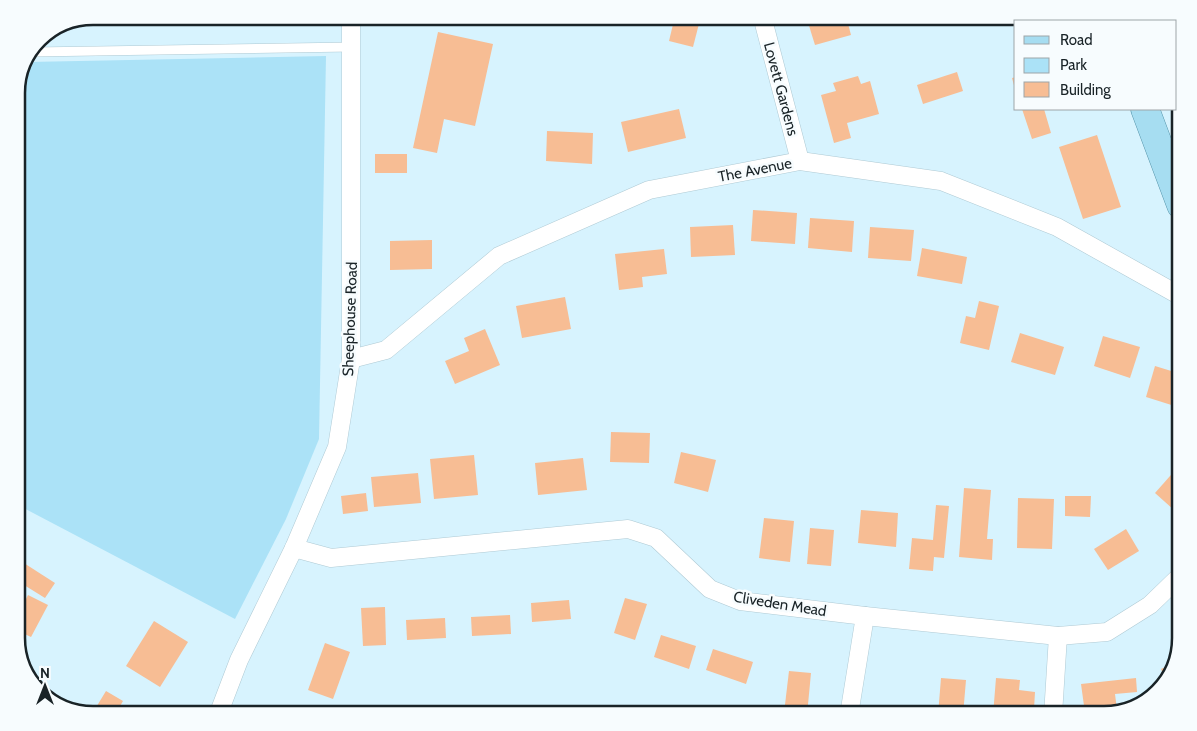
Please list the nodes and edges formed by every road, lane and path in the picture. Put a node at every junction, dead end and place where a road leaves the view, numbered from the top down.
1 (352, 25) edge
2 (764, 25) edge
3 (352, 47) junction
4 (39, 52) edge
5 (1145, 110) edge
6 (800, 162) junction
7 (1172, 181) edge
8 (1172, 291) edge
9 (352, 359) junction
10 (294, 548) junction
11 (1172, 584) edge
12 (865, 616) junction
13 (1058, 636) junction
14 (221, 706) edge
15 (850, 706) edge
16 (1053, 706) edge

1 - 3 street, Sheephouse Road
2 - 6 street, Lovett Gardens
3 - 4 lane
3 - 9 street, Sheephouse Road
5 - 7 main road
6 - 8 street, The Avenue
6 - 9 street, The Avenue
9 - 10 street, Sheephouse Road
10 - 12 street, Cliveden Mead
10 - 14 street, Sheephouse Road
11 - 13 street, Cliveden Mead
12 - 13 street, Cliveden Mead
12 - 15 street
13 - 16 street

